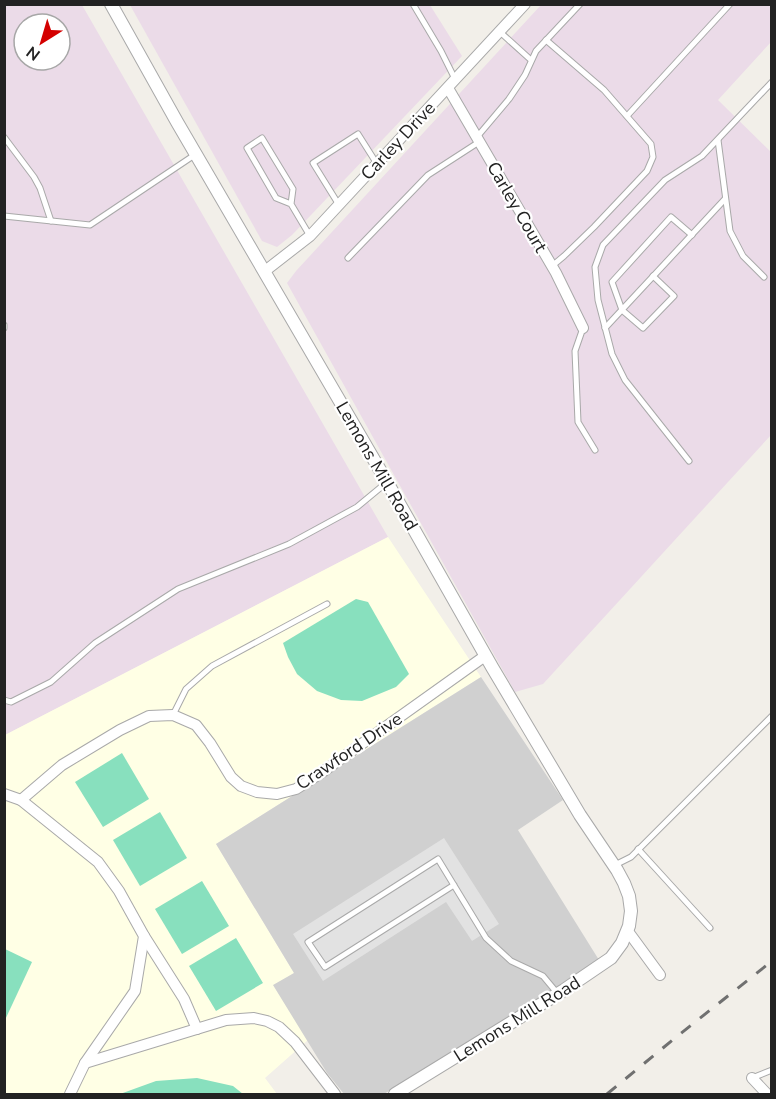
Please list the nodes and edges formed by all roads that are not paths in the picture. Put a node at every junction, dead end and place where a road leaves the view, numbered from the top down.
1 (111, 4) edge
2 (413, 4) edge
3 (525, 4) edge
4 (580, 4) edge
5 (730, 4) edge
6 (500, 32) junction
7 (546, 40) junction
8 (531, 60) junction
9 (771, 82) edge
10 (452, 84) junction
11 (627, 116) junction
12 (4, 137) edge
13 (478, 140) junction
14 (718, 140) junction
15 (196, 154) junction
16 (377, 164) junction
17 (725, 199) junction
18 (291, 204) junction
19 (339, 205) junction
20 (4, 216) edge
21 (51, 221) junction
22 (692, 235) junction
23 (310, 236) junction
24 (348, 258) dead end
25 (552, 266) junction
26 (265, 271) junction
27 (653, 276) junction
28 (764, 277) dead end
29 (622, 310) junction
30 (583, 328) joint
31 (605, 328) junction
32 (595, 450) dead end
33 (689, 462) dead end
34 (387, 482) junction
35 (327, 604) dead end
36 (485, 656) junction
37 (4, 700) edge
38 (173, 715) junction
39 (771, 716) edge
40 (4, 794) edge
41 (21, 800) junction
42 (638, 849) junction
43 (614, 866) junction
44 (454, 885) junction
45 (710, 928) dead end
46 (627, 930) junction
47 (144, 936) junction
48 (660, 975) dead end
49 (558, 994) junction
50 (197, 1029) junction
51 (85, 1063) junction
52 (771, 1070) edge
53 (752, 1078) joint
54 (70, 1095) edge
55 (335, 1095) edge
56 (396, 1095) edge
57 (767, 1095) edge

1 - 15 street, Lemons Mill Road
2 - 10 lane
3 - 6 street, Carley Drive
4 - 7 lane
5 - 11 lane
6 - 8 lane
6 - 10 street, Carley Drive
7 - 8 lane
7 - 11 lane
8 - 13 lane
9 - 14 lane
10 - 13 street, Carley Court
10 - 16 street, Carley Drive
11 - 25 lane
12 - 21 lane
13 - 24 lane
13 - 25 street, Carley Court
14 - 17 lane
14 - 31 lane
15 - 21 lane
15 - 26 street, Lemons Mill Road
16 - 19 street, Carley Drive
16 - 19 lane
17 - 22 lane
17 - 28 lane
18 - 18 lane
18 - 23 lane
19 - 23 street, Carley Drive
20 - 21 lane
22 - 27 lane
22 - 29 lane
23 - 26 street, Carley Drive
25 - 30 street, Carley Court
26 - 34 street, Lemons Mill Road
27 - 29 lane
27 - 29 lane
29 - 31 lane
30 - 32 lane
31 - 33 lane
34 - 36 street, Lemons Mill Road
34 - 37 lane
35 - 38 lane
36 - 38 street, Crawford Drive
36 - 43 street, Lemons Mill Road
38 - 41 street
39 - 42 lane
40 - 41 street
41 - 47 street
42 - 43 lane
42 - 45 lane
43 - 46 street, Lemons Mill Road
44 - 44 lane
44 - 49 lane
46 - 48 street
46 - 49 street, Lemons Mill Road
47 - 50 street
47 - 51 street
49 - 56 street, Lemons Mill Road
50 - 51 street
50 - 55 street
51 - 54 street
52 - 53 lane
53 - 57 street

